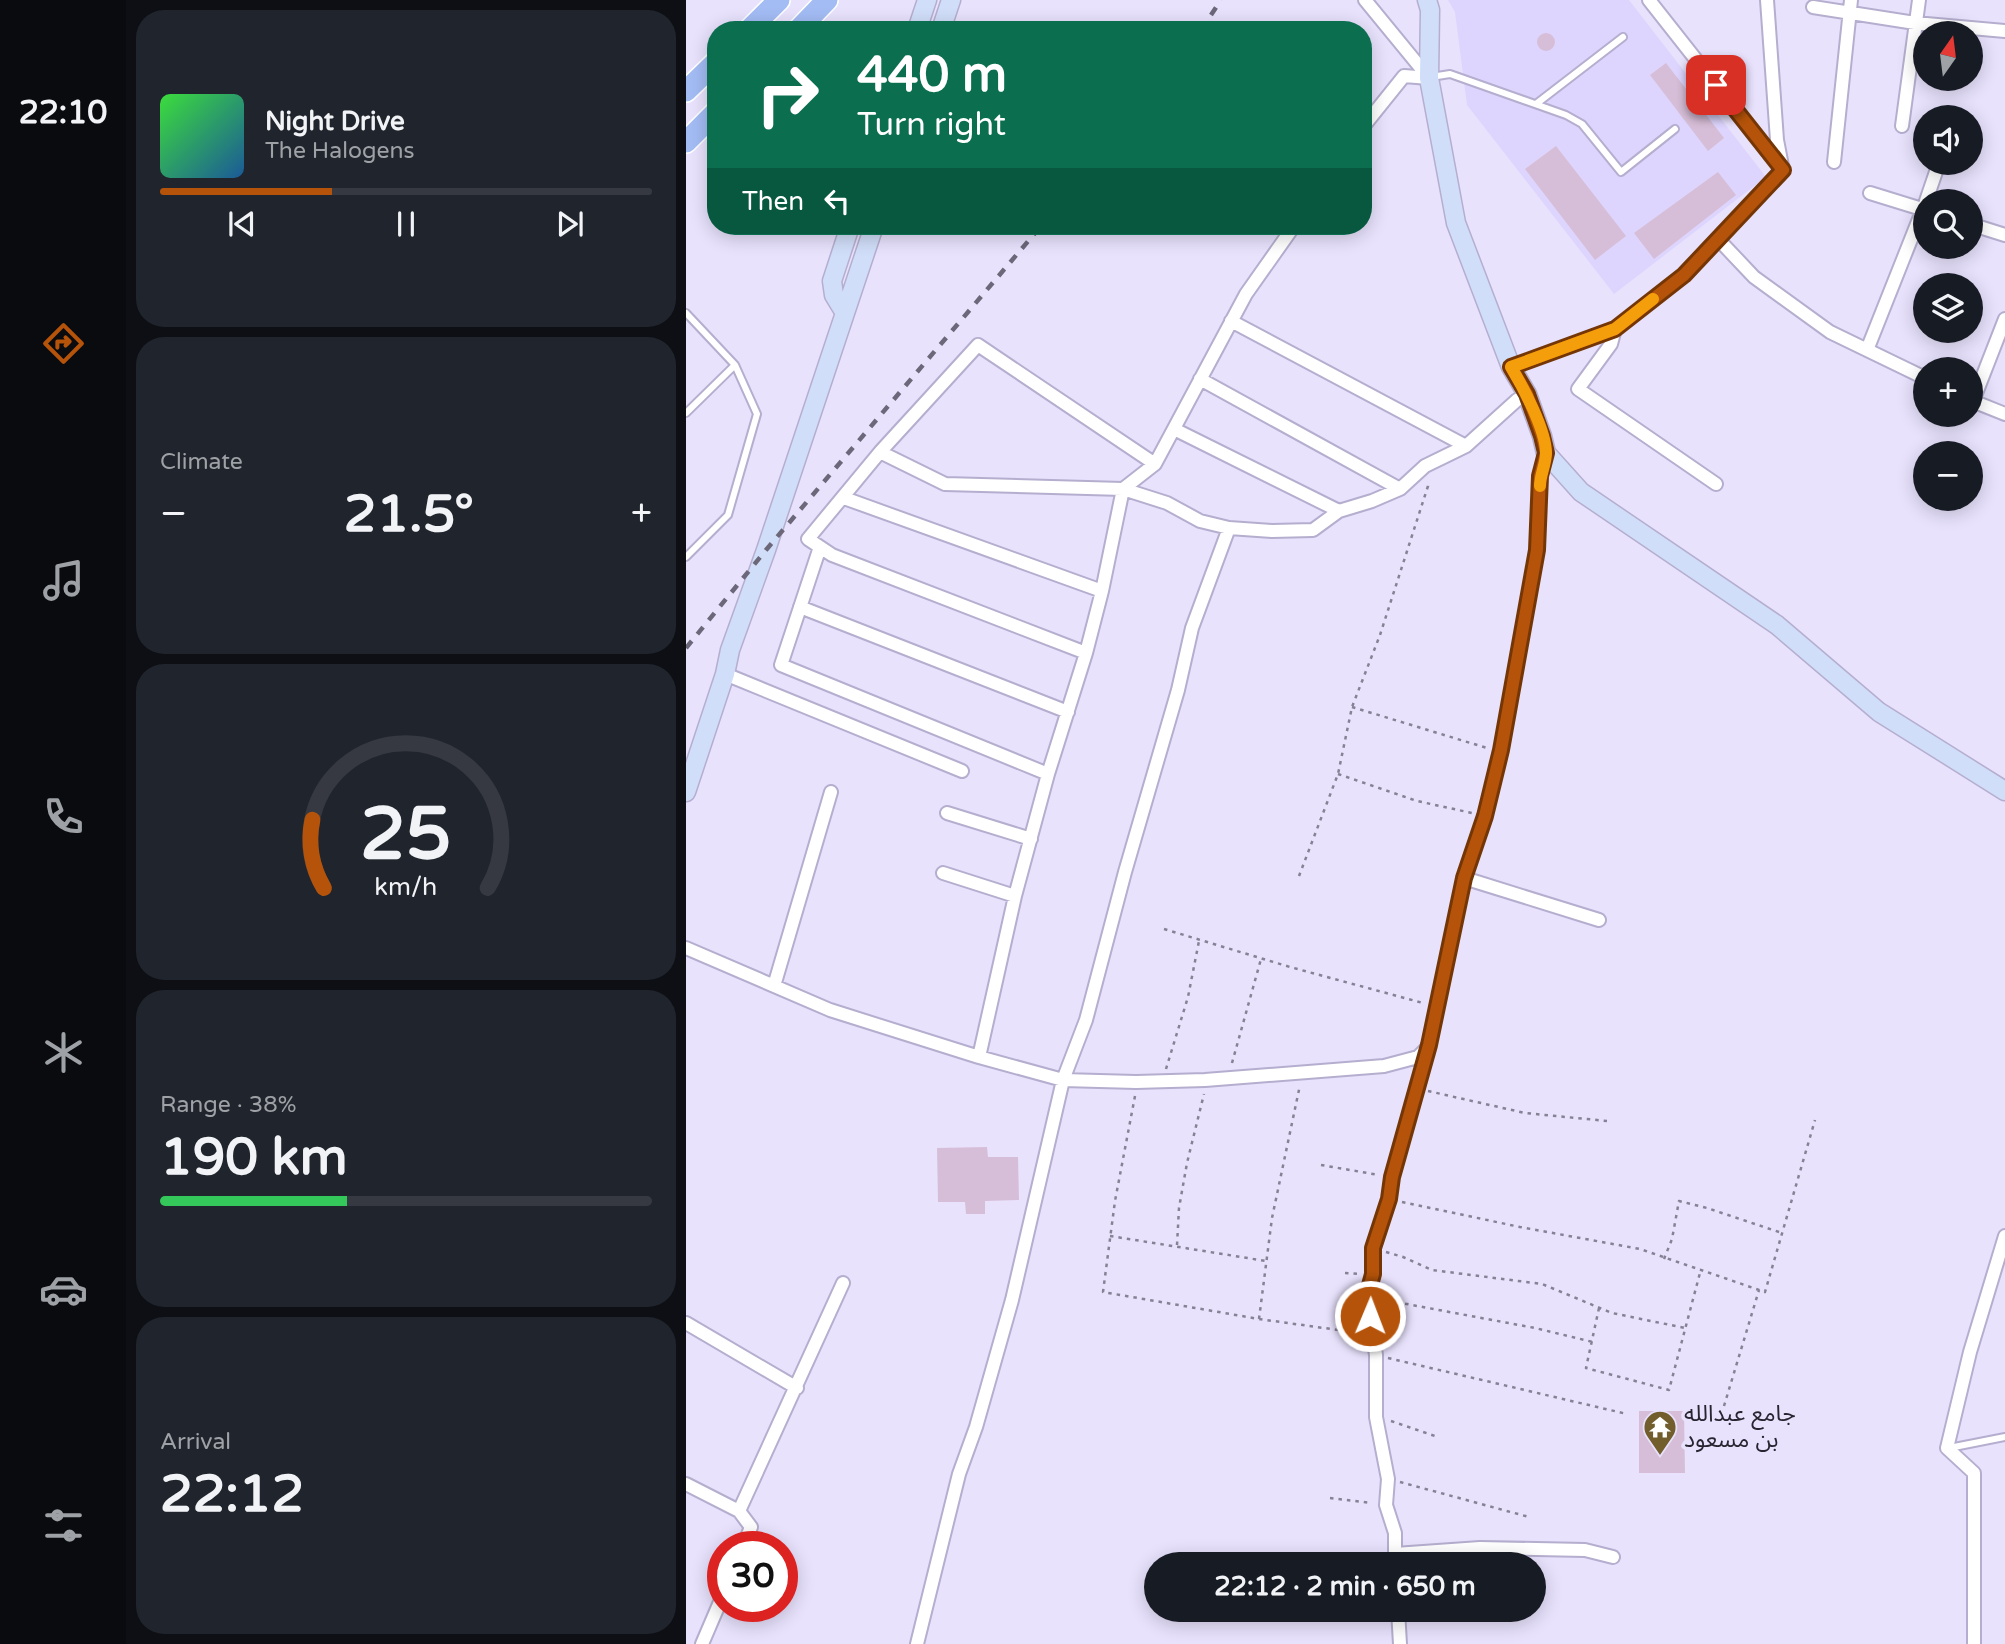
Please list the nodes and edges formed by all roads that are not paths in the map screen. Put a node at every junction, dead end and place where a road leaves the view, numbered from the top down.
1 (779, 0) edge
2 (827, 0) edge
3 (927, 0) edge
4 (951, 0) edge
5 (1364, 0) edge
6 (1427, 0) edge
7 (1649, 0) edge
8 (1767, 0) edge
9 (1919, 0) edge
10 (1850, 6) edge
11 (1813, 7) dead end
12 (757, 21) edge
13 (807, 21) edge
14 (920, 21) edge
15 (944, 21) edge
16 (1915, 21) edge
17 (1913, 22) edge
18 (1983, 29) edge
19 (2005, 31) edge
20 (1623, 37) dead end
21 (1913, 39) edge
22 (707, 70) edge
23 (1429, 78) junction
24 (688, 86) edge
25 (1536, 104) junction
26 (1372, 116) edge
27 (707, 122) edge
28 (1902, 126) dead end
29 (1675, 129) dead end
30 (686, 142) edge
31 (1834, 162) dead end
32 (1783, 170) junction
33 (1870, 192) dead end
34 (1913, 203) edge
35 (1983, 229) edge
36 (847, 235) edge
37 (871, 235) edge
38 (1288, 235) edge
39 (1913, 236) edge
40 (2005, 236) edge
41 (1719, 240) junction
42 (686, 313) edge
43 (845, 313) junction
44 (2005, 319) edge
45 (1231, 321) junction
46 (1615, 329) junction
47 (1867, 350) junction
48 (735, 365) junction
49 (1511, 367) junction
50 (1913, 372) edge
51 (1983, 373) edge
52 (1200, 379) junction
53 (1527, 394) junction
54 (1983, 405) edge
55 (686, 413) edge
56 (2005, 414) edge
57 (1174, 429) junction
58 (1466, 446) junction
59 (880, 452) junction
60 (1546, 453) junction
61 (1155, 464) junction
62 (1716, 484) dead end
63 (1123, 489) junction
64 (1400, 489) junction
65 (844, 498) junction
66 (1339, 511) junction
67 (1229, 528) junction
68 (820, 547) junction
69 (686, 557) edge
70 (1102, 591) junction
71 (800, 607) junction
72 (1086, 653) junction
73 (725, 674) junction
74 (1068, 712) junction
75 (962, 772) dead end
76 (1048, 774) junction
77 (2005, 791) edge
78 (686, 792) edge
79 (831, 792) dead end
80 (947, 813) dead end
81 (1031, 839) junction
82 (943, 873) dead end
83 (1464, 878) junction
84 (1015, 896) junction
85 (1599, 920) dead end
86 (686, 948) edge
87 (774, 986) junction
88 (1429, 1045) junction
89 (979, 1057) junction
90 (1063, 1080) junction
91 (2005, 1236) edge
92 (843, 1283) dead end
93 (686, 1323) edge
94 (797, 1388) junction
95 (2005, 1437) edge
96 (1947, 1448) junction
97 (686, 1484) edge
98 (739, 1511) junction
99 (749, 1531) edge
100 (1395, 1552) edge
101 (1449, 1552) edge
102 (1614, 1557) dead end
103 (711, 1622) edge
104 (1399, 1622) edge
105 (702, 1644) edge
106 (917, 1644) edge
107 (1400, 1644) edge
108 (1974, 1644) edge

1 - 12 main road
2 - 13 main road
3 - 14 street
4 - 15 street
5 - 23 street
6 - 23 street
7 - 32 street
8 - 32 street
9 - 16 street
10 - 11 street
10 - 17 street
10 - 31 street
18 - 19 street
20 - 25 lane
21 - 28 street
22 - 24 main road
23 - 25 lane
23 - 26 street
23 - 49 street
25 - 29 lane
27 - 30 main road
32 - 41 street
33 - 34 street
35 - 40 street
36 - 43 street
37 - 43 street
38 - 45 street
39 - 47 street
41 - 46 street
41 - 47 street
42 - 48 lane
43 - 73 street
44 - 51 street
45 - 52 street
45 - 58 street
46 - 49 street
46 - 62 street
47 - 50 street
48 - 55 lane
48 - 69 lane
49 - 53 street
52 - 57 street
52 - 64 street
53 - 58 street
53 - 60 street
54 - 56 street
57 - 61 street
57 - 66 street
58 - 64 street
59 - 61 street
59 - 63 street
59 - 65 street
60 - 77 street
60 - 83 street
61 - 63 street
63 - 67 street
63 - 70 street
64 - 66 street
65 - 68 street
65 - 70 street
66 - 67 street
67 - 90 street
68 - 71 street
68 - 72 street
70 - 72 street
71 - 74 street
71 - 76 street
72 - 74 street
73 - 75 street
73 - 78 street
74 - 76 street
76 - 81 street
79 - 87 street
80 - 81 street
81 - 84 street
82 - 84 street
83 - 85 street
83 - 88 street
84 - 89 street
86 - 87 street
87 - 89 street
88 - 90 street
88 - 100 street
89 - 90 street
90 - 106 street
91 - 96 street
92 - 94 street
93 - 94 street
94 - 98 street
95 - 96 lane
96 - 108 street
97 - 98 street
98 - 99 street
101 - 102 street
103 - 105 street
104 - 107 street

